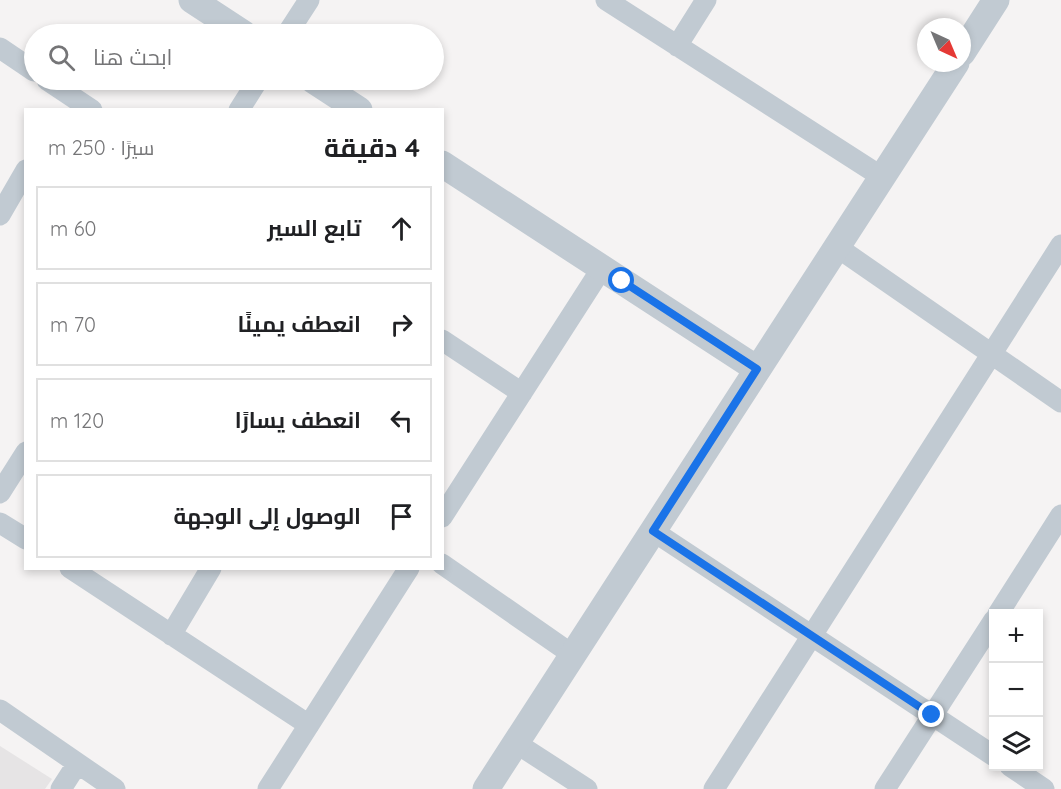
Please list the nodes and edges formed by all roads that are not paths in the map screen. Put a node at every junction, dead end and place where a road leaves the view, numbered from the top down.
1 (192, 0) edge
2 (309, 0) edge
3 (606, 0) edge
4 (706, 0) edge
5 (996, 0) edge
6 (229, 24) edge
7 (293, 24) edge
8 (971, 39) edge
9 (677, 46) junction
10 (0, 48) edge
11 (24, 64) edge
12 (950, 72) edge
13 (55, 90) edge
14 (252, 90) edge
15 (328, 90) edge
16 (64, 102) edge
17 (85, 108) edge
18 (240, 108) edge
19 (356, 108) edge
20 (444, 165) edge
21 (24, 173) edge
22 (882, 177) junction
23 (0, 215) edge
24 (1061, 245) edge
25 (837, 247) junction
26 (602, 268) junction
27 (444, 341) edge
28 (991, 355) junction
29 (757, 369) junction
30 (522, 393) junction
31 (1061, 402) edge
32 (24, 455) edge
33 (0, 493) edge
34 (444, 514) edge
35 (1061, 515) edge
36 (0, 523) edge
37 (653, 531) junction
38 (24, 538) edge
39 (444, 565) edge
40 (73, 570) edge
41 (210, 570) edge
42 (408, 570) edge
43 (1001, 609) edge
44 (989, 626) edge
45 (171, 634) junction
46 (812, 636) junction
47 (573, 654) junction
48 (0, 710) edge
49 (932, 715) junction
50 (309, 725) junction
51 (516, 743) junction
52 (989, 753) edge
53 (76, 764) junction
54 (1017, 771) edge
55 (61, 789) edge
56 (115, 789) edge
57 (268, 789) edge
58 (486, 789) edge
59 (587, 789) edge
60 (714, 789) edge
61 (885, 789) edge
62 (1044, 789) edge

1 - 6 street
2 - 7 street
3 - 9 street
4 - 9 street
5 - 8 street
9 - 22 street
10 - 11 street
12 - 22 street
13 - 16 street
14 - 18 street
15 - 19 street
16 - 17 street
20 - 26 street
21 - 23 street
22 - 25 street
24 - 28 street
25 - 28 street
25 - 29 street
26 - 29 street
26 - 30 street
27 - 30 street
28 - 31 street
28 - 46 street
29 - 37 street
30 - 34 street
32 - 33 street
35 - 43 street
36 - 38 street
37 - 46 street
37 - 47 street
39 - 47 street
40 - 45 street
41 - 45 street
42 - 50 street
44 - 49 street
45 - 50 street
46 - 49 street
46 - 60 street
47 - 51 street
48 - 53 street
49 - 52 street
49 - 61 street
50 - 57 street
51 - 58 street
51 - 59 street
53 - 55 street
53 - 56 street
54 - 62 street

